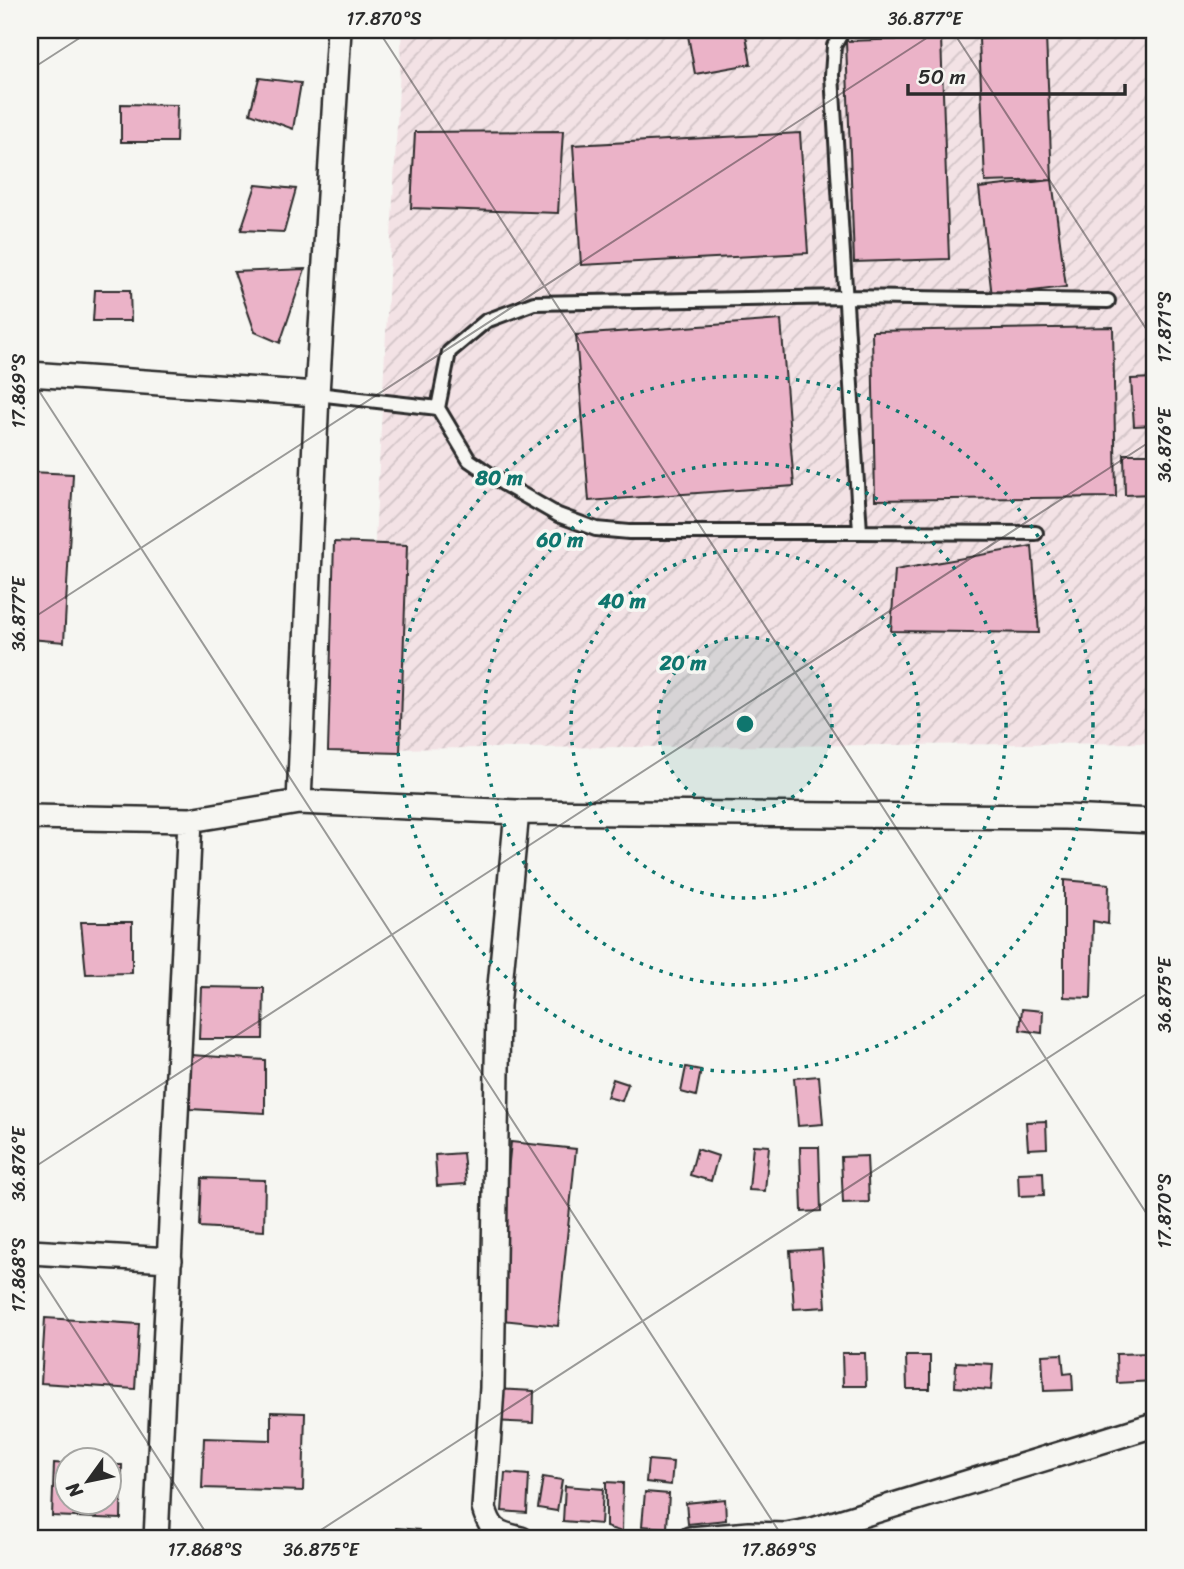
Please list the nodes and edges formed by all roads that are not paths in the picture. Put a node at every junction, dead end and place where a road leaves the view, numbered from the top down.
1 (339, 30) edge
2 (843, 30) edge
3 (846, 297) junction
4 (1108, 301) dead end
5 (30, 374) edge
6 (317, 394) junction
7 (438, 408) junction
8 (860, 532) junction
9 (1036, 533) dead end
10 (299, 802) junction
11 (517, 812) junction
12 (30, 817) edge
13 (190, 820) junction
14 (1154, 821) edge
15 (30, 1252) edge
16 (170, 1260) junction
17 (1154, 1425) edge
18 (156, 1539) edge
19 (521, 1539) edge
20 (690, 1539) edge

1 - 6 street
2 - 3 lane
3 - 4 lane
3 - 7 lane
3 - 8 lane
5 - 6 street
6 - 7 lane
6 - 10 street
7 - 8 lane
8 - 9 lane
10 - 11 street
10 - 13 street
11 - 14 street
11 - 19 street
12 - 13 street
13 - 16 street
15 - 16 street
16 - 18 street
17 - 20 street

